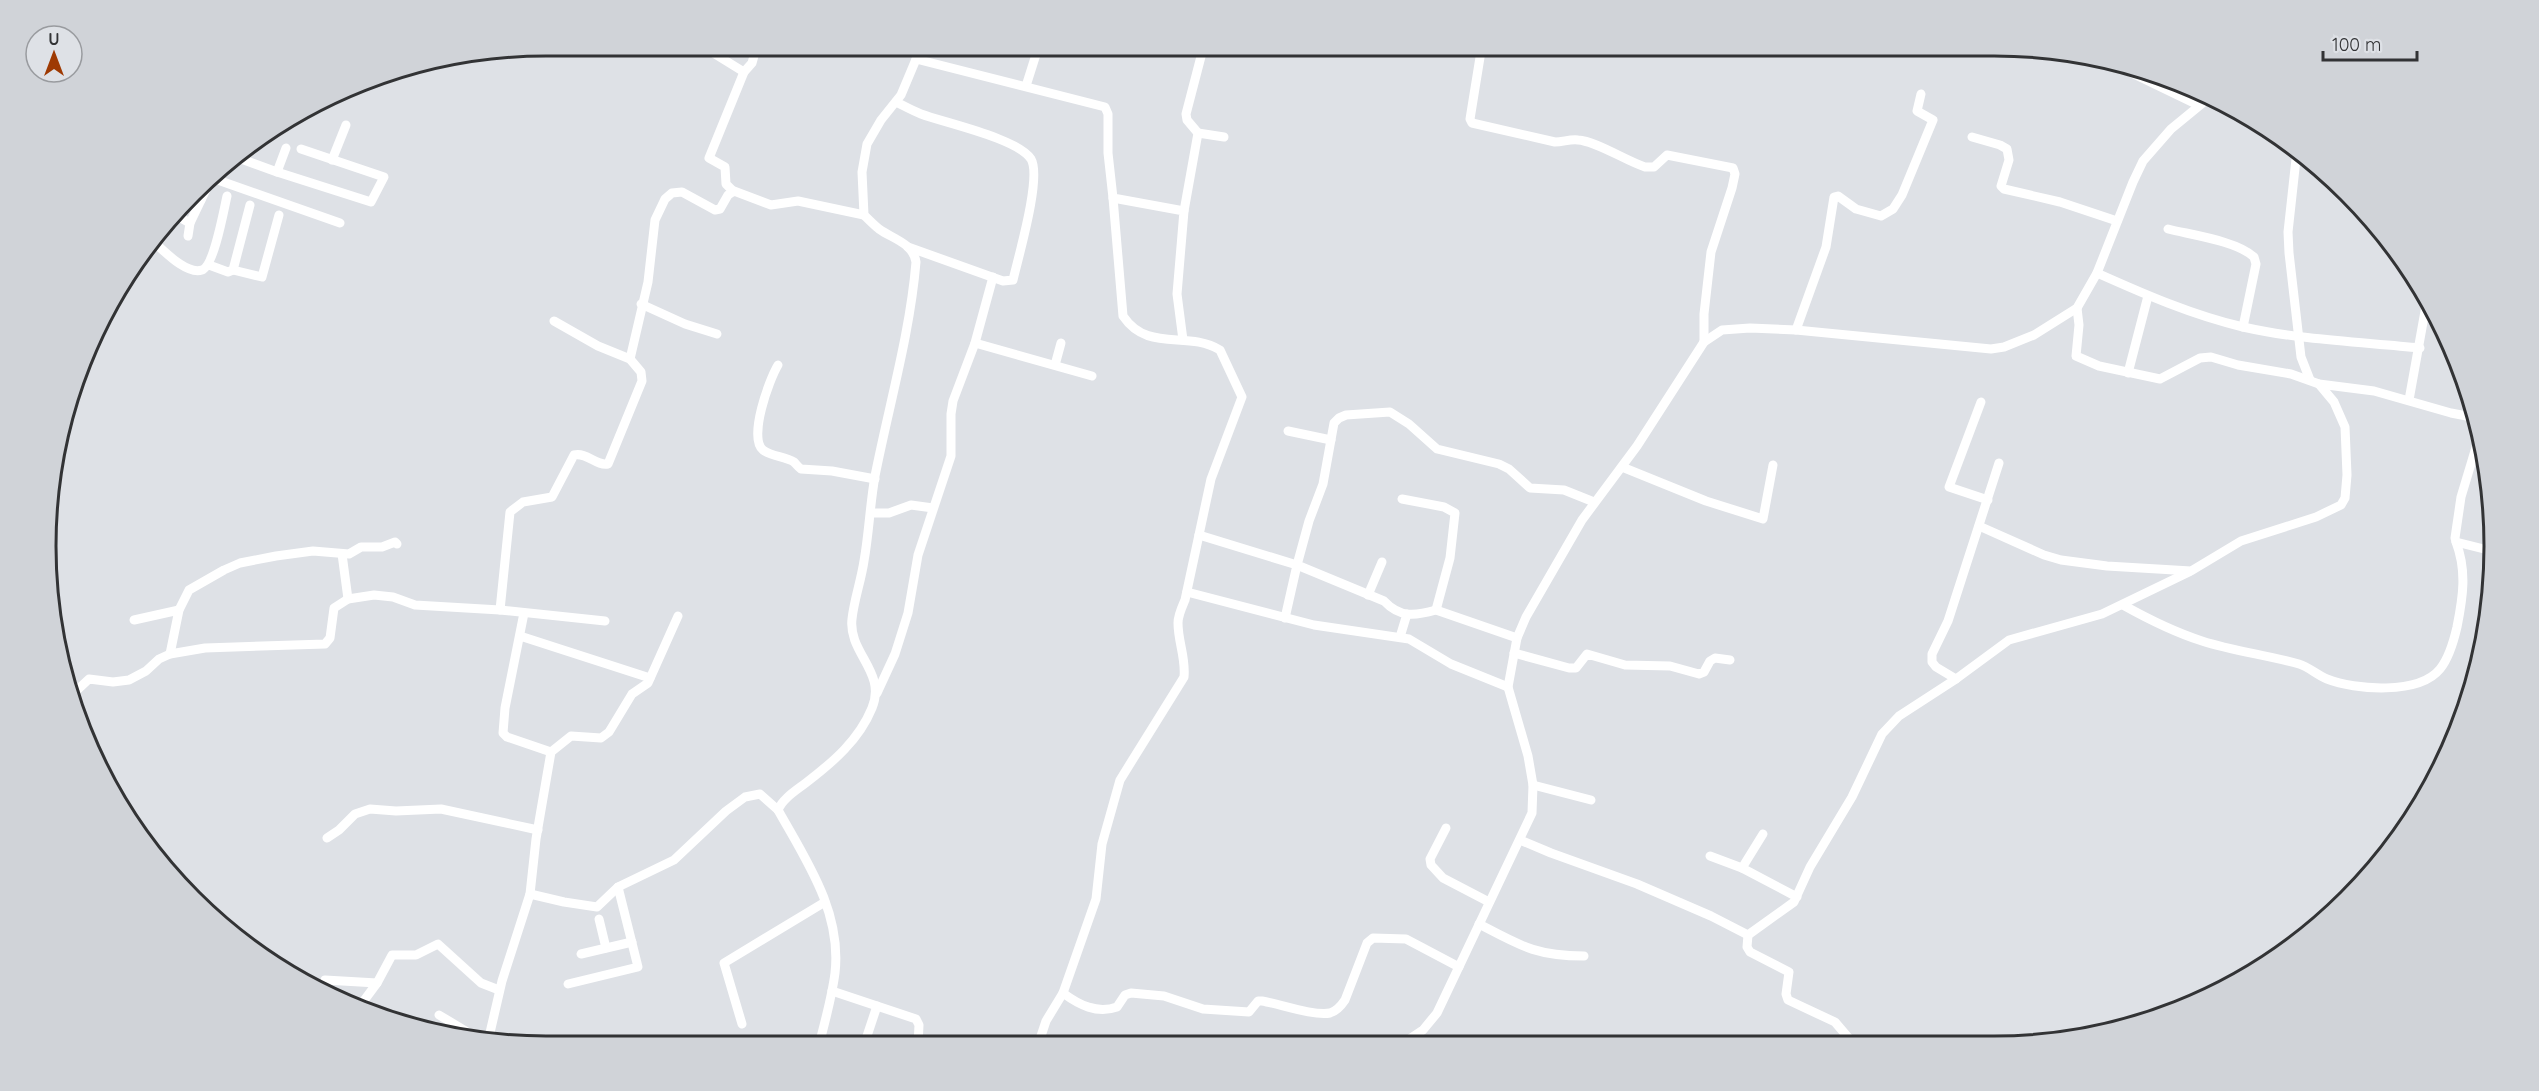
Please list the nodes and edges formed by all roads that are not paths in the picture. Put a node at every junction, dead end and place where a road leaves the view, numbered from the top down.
1 (718, 56) edge
2 (754, 56) edge
3 (917, 56) edge
4 (1036, 56) edge
5 (1201, 56) edge
6 (1480, 56) edge
7 (916, 59) junction
8 (744, 72) junction
9 (2149, 81) edge
10 (1026, 86) junction
11 (1922, 94) dead end
12 (896, 102) junction
13 (2202, 102) edge
14 (2198, 105) junction
15 (346, 125) dead end
16 (1198, 133) junction
17 (1224, 137) dead end
18 (1972, 137) dead end
19 (286, 148) dead end
20 (301, 149) dead end
21 (243, 160) edge
22 (332, 160) junction
23 (2296, 160) edge
24 (277, 172) junction
25 (219, 180) edge
26 (733, 191) junction
27 (227, 196) dead end
28 (1113, 198) junction
29 (197, 201) edge
30 (250, 205) dead end
31 (1184, 211) junction
32 (279, 215) dead end
33 (864, 215) junction
34 (181, 218) edge
35 (2117, 221) junction
36 (190, 223) junction
37 (340, 223) dead end
38 (2168, 229) dead end
39 (188, 236) dead end
40 (158, 245) edge
41 (908, 247) junction
42 (209, 265) junction
43 (233, 270) junction
44 (2097, 273) junction
45 (993, 277) junction
46 (2148, 296) junction
47 (641, 304) junction
48 (2077, 308) junction
49 (2425, 314) edge
50 (554, 321) dead end
51 (2243, 327) junction
52 (1796, 330) junction
53 (717, 334) dead end
54 (2298, 336) junction
55 (1183, 340) junction
56 (1704, 342) junction
57 (975, 343) junction
58 (1061, 343) dead end
59 (2420, 348) junction
60 (630, 359) junction
61 (777, 365) dead end
62 (1055, 365) junction
63 (2128, 373) junction
64 (1092, 376) dead end
65 (2310, 380) junction
66 (2319, 384) junction
67 (2409, 400) junction
68 (1982, 402) dead end
69 (2466, 415) edge
70 (1288, 431) dead end
71 (1331, 440) junction
72 (2474, 453) edge
73 (1999, 463) dead end
74 (1773, 465) dead end
75 (1622, 468) junction
76 (875, 479) junction
77 (1402, 499) dead end
78 (1988, 500) junction
79 (1594, 502) junction
80 (933, 508) junction
81 (871, 513) junction
82 (1979, 526) junction
83 (1198, 535) junction
84 (2456, 542) junction
85 (397, 544) dead end
86 (2484, 549) edge
87 (342, 554) junction
88 (1382, 562) dead end
89 (1297, 565) junction
90 (2191, 571) junction
91 (1187, 591) junction
92 (1368, 595) junction
93 (348, 599) junction
94 (2123, 604) junction
95 (179, 610) junction
96 (500, 610) junction
97 (1436, 610) junction
98 (524, 613) junction
99 (1407, 614) junction
100 (678, 616) dead end
101 (1285, 618) junction
102 (134, 620) dead end
103 (605, 621) dead end
104 (520, 636) junction
105 (1400, 637) junction
106 (1517, 638) junction
107 (1514, 653) junction
108 (170, 654) junction
109 (1730, 660) dead end
110 (650, 678) junction
111 (1956, 679) junction
112 (1508, 687) junction
113 (78, 690) edge
114 (877, 693) junction
115 (551, 752) junction
116 (1533, 785) junction
117 (1591, 800) dead end
118 (778, 810) junction
119 (1446, 828) dead end
120 (538, 830) junction
121 (1762, 834) dead end
122 (327, 838) dead end
123 (1520, 840) junction
124 (1710, 856) dead end
125 (1742, 868) junction
126 (618, 887) junction
127 (530, 894) junction
128 (1797, 897) junction
129 (825, 902) junction
130 (1489, 902) junction
131 (599, 919) dead end
132 (1479, 924) junction
133 (1748, 935) junction
134 (632, 942) junction
135 (606, 948) junction
136 (581, 954) dead end
137 (1584, 956) dead end
138 (1459, 967) junction
139 (325, 983) edge
140 (377, 983) junction
141 (568, 984) dead end
142 (499, 990) junction
143 (832, 991) junction
144 (1063, 993) junction
145 (364, 1000) edge
146 (877, 1006) junction
147 (439, 1015) dead end
148 (741, 1024) dead end
149 (460, 1028) edge
150 (490, 1032) edge
151 (821, 1036) edge
152 (867, 1036) edge
153 (918, 1036) edge
154 (1041, 1036) edge
155 (1414, 1036) edge
156 (1847, 1036) edge

1 - 8 street
2 - 8 street
3 - 7 street
4 - 10 street
5 - 16 street
6 - 56 street
7 - 10 street
7 - 12 street
8 - 26 street
9 - 14 street
10 - 28 street
11 - 52 street
12 - 33 street
12 - 45 street
13 - 14 street
14 - 35 street
15 - 22 street
16 - 17 street
16 - 31 street
18 - 35 street
19 - 24 street
20 - 22 street
21 - 24 street
22 - 24 street
23 - 54 street
25 - 37 street
26 - 33 street
26 - 47 street
27 - 42 street
28 - 31 street
28 - 55 street
29 - 36 street
30 - 43 street
31 - 55 street
32 - 43 street
33 - 41 street
34 - 36 street
35 - 44 street
36 - 39 street
38 - 51 street
40 - 42 street
41 - 45 street
41 - 76 street
42 - 43 street
44 - 46 street
44 - 48 street
45 - 57 street
46 - 51 street
46 - 63 street
47 - 53 street
47 - 60 street
48 - 52 street
48 - 63 street
49 - 59 street
50 - 60 street
51 - 54 street
52 - 56 street
54 - 59 street
54 - 65 street
55 - 83 street
56 - 75 street
57 - 62 street
57 - 80 street
58 - 62 street
59 - 67 street
60 - 96 street
61 - 76 street
62 - 64 street
63 - 65 street
65 - 66 street
66 - 67 street
66 - 90 street
67 - 69 street
68 - 78 street
70 - 71 street
71 - 79 street
71 - 89 street
72 - 84 street
73 - 78 street
74 - 75 street
75 - 79 street
76 - 81 street
77 - 97 street
78 - 82 street
79 - 106 street
80 - 81 street
80 - 114 street
81 - 114 street
82 - 90 street
82 - 111 street
83 - 89 street
83 - 91 street
84 - 86 street
84 - 94 street
85 - 87 street
87 - 93 street
87 - 95 street
88 - 92 street
89 - 92 street
89 - 101 street
90 - 94 street
91 - 101 street
91 - 144 street
92 - 99 street
93 - 96 street
93 - 108 street
94 - 111 street
95 - 102 street
95 - 108 street
96 - 98 street
97 - 99 street
97 - 106 street
98 - 103 street
98 - 104 street
99 - 105 street
100 - 110 street
101 - 105 street
104 - 110 street
104 - 115 street
105 - 112 street
106 - 107 street
107 - 109 street
107 - 112 street
108 - 113 street
110 - 115 street
111 - 128 street
112 - 116 street
114 - 118 street
115 - 120 street
116 - 117 street
116 - 123 street
118 - 126 street
118 - 129 street
119 - 130 street
120 - 122 street
120 - 127 street
121 - 125 street
123 - 130 street
123 - 133 street
124 - 125 street
125 - 128 street
126 - 127 street
126 - 134 street
127 - 142 street
128 - 133 street
129 - 143 street
129 - 148 street
130 - 132 street
131 - 135 street
132 - 137 street
132 - 138 street
133 - 156 street
134 - 135 street
134 - 141 street
135 - 136 street
138 - 144 street
138 - 155 street
139 - 140 street
140 - 142 street
140 - 145 street
142 - 150 street
143 - 146 street
143 - 151 street
144 - 154 street
146 - 152 street
146 - 153 street
147 - 149 street

